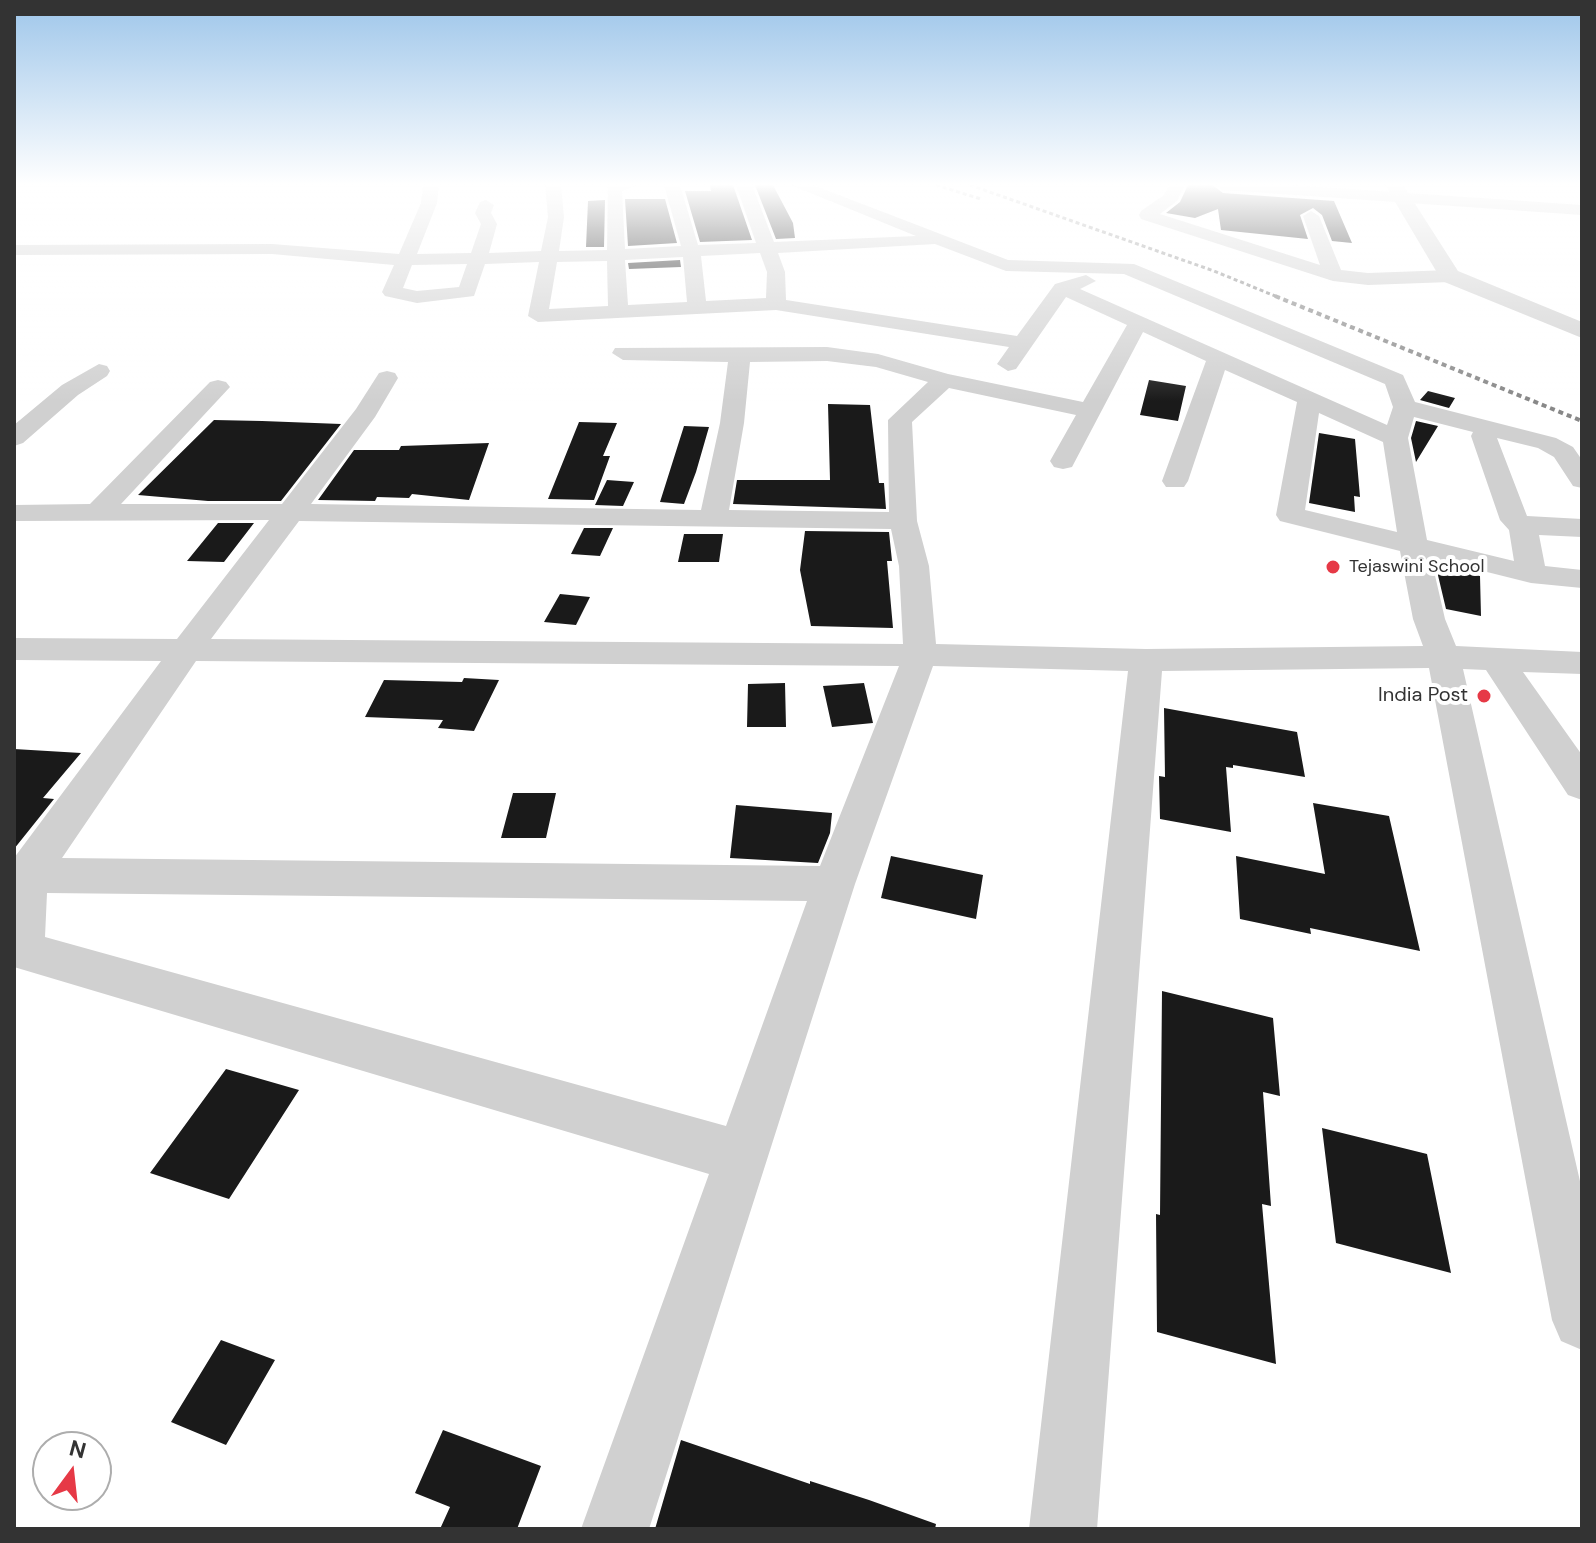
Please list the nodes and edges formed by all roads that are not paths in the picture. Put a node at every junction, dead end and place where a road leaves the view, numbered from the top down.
1 (369, 257) edge
2 (406, 257) edge
3 (548, 257) joint
4 (616, 257) edge
5 (692, 257) edge
6 (774, 257) edge
7 (986, 257) edge
8 (1277, 257) edge
9 (1326, 257) edge
10 (1438, 257) edge
11 (480, 259) junction
12 (405, 260) junction
13 (1006, 265) junction
14 (960, 266) dead end
15 (1127, 268) junction
16 (1333, 275) junction
17 (1450, 276) junction
18 (1062, 288) junction
19 (776, 304) junction
20 (697, 307) junction
21 (618, 312) junction
22 (1138, 323) junction
23 (1582, 331) edge
24 (1022, 343) junction
25 (623, 353) dead end
26 (740, 356) junction
27 (1217, 360) junction
28 (99, 371) dead end
29 (387, 378) dead end
30 (944, 380) junction
31 (218, 387) dead end
32 (990, 388) junction
33 (1309, 400) junction
34 (1090, 411) junction
35 (1400, 422) junction
36 (1486, 429) junction
37 (14, 438) edge
38 (1063, 461) dead end
39 (1582, 480) edge
40 (1175, 481) dead end
41 (98, 512) junction
42 (289, 512) junction
43 (14, 513) edge
44 (713, 518) junction
45 (903, 521) junction
46 (1523, 526) junction
47 (1582, 528) edge
48 (1414, 548) junction
49 (1531, 574) junction
50 (1582, 579) edge
51 (14, 649) edge
52 (187, 649) junction
53 (920, 655) junction
54 (1444, 657) junction
55 (1146, 660) junction
56 (1497, 660) junction
57 (1582, 663) edge
58 (1582, 785) edge
59 (21, 875) edge
60 (834, 884) junction
61 (741, 1157) junction
62 (1582, 1320) edge
63 (615, 1529) edge
64 (1063, 1529) edge

1 - 12 street
2 - 12 street
3 - 11 street
3 - 21 street
4 - 21 street
5 - 20 street
6 - 19 street
7 - 13 street
8 - 16 street
9 - 16 street
10 - 17 street
11 - 12 street
11 - 12 street
13 - 14 street
13 - 15 street
15 - 18 street
15 - 35 street
16 - 17 street
17 - 23 street
18 - 22 street
18 - 24 street
19 - 20 street
19 - 24 street
20 - 21 street
22 - 27 street
22 - 34 street
24 - 32 street
25 - 26 street
26 - 30 street
26 - 44 street
27 - 33 street
27 - 40 street
28 - 37 street
29 - 42 street
30 - 32 street
30 - 45 street
31 - 41 street
32 - 34 street
33 - 35 street
33 - 48 street
34 - 38 street
35 - 36 street
35 - 48 street
36 - 39 street
36 - 46 street
41 - 42 street
41 - 43 street
42 - 44 street
42 - 52 street
44 - 45 street
45 - 53 street
46 - 47 street
46 - 49 street
48 - 49 street
48 - 54 street
49 - 50 street
51 - 52 street
52 - 53 street
52 - 59 street
53 - 55 street
53 - 60 street
54 - 55 street
54 - 56 street
54 - 62 street
55 - 64 street
56 - 57 street
56 - 58 street
59 - 60 street
59 - 61 street
60 - 61 street
61 - 63 street

